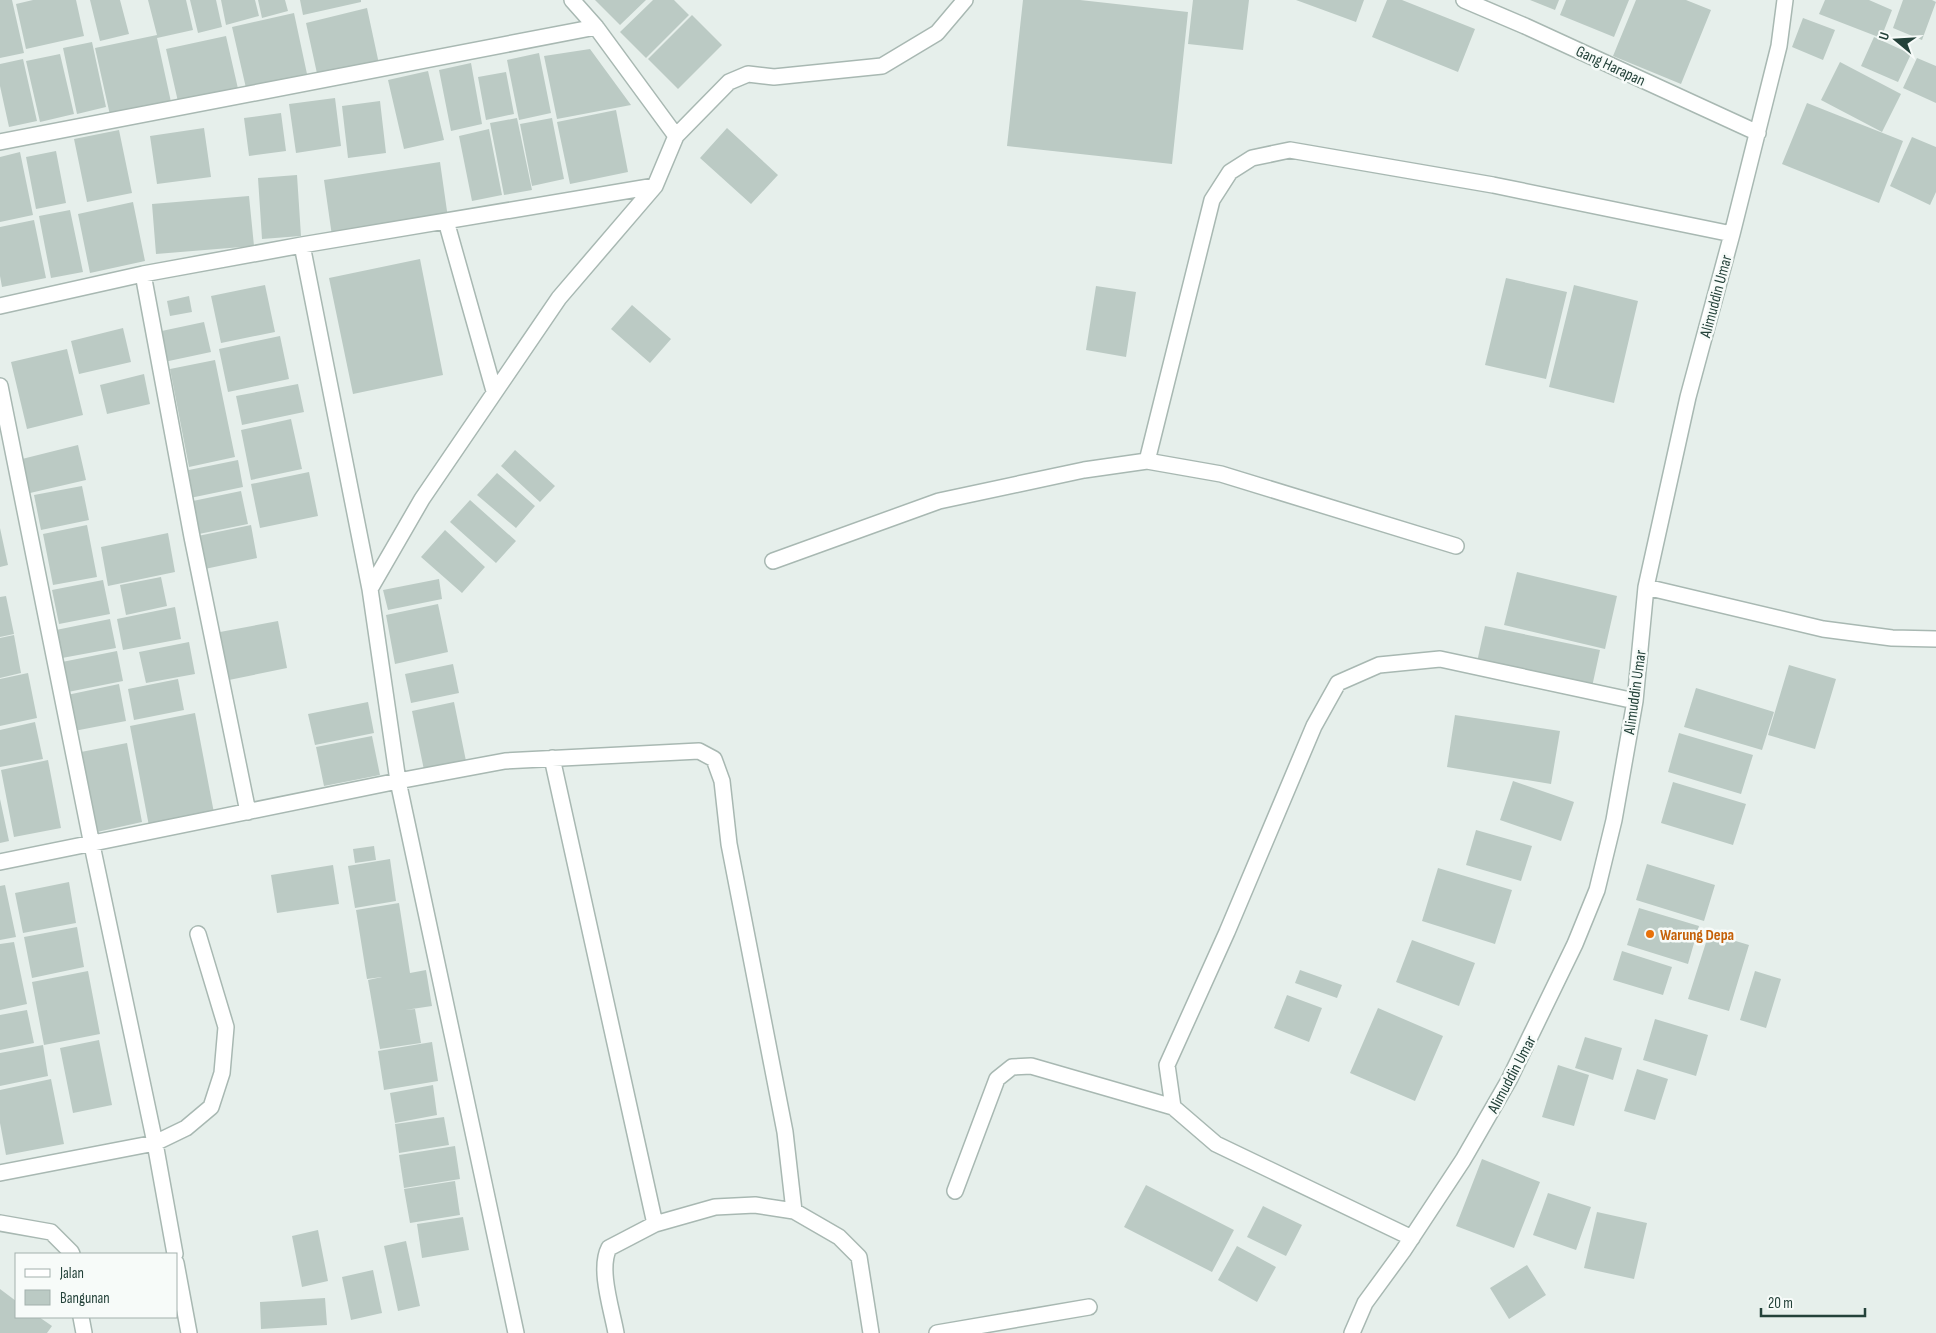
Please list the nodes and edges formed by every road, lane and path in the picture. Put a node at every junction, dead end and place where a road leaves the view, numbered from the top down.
1 (572, 0) edge
2 (966, 0) edge
3 (1464, 0) edge
4 (1785, 0) edge
5 (596, 27) junction
6 (1758, 133) junction
7 (676, 136) junction
8 (0, 142) edge
9 (655, 186) junction
10 (446, 221) junction
11 (1732, 234) junction
12 (302, 245) junction
13 (143, 274) junction
14 (0, 306) edge
15 (0, 386) edge
16 (494, 392) junction
17 (1147, 461) junction
18 (1456, 546) dead end
19 (773, 561) dead end
20 (1646, 587) junction
21 (370, 589) junction
22 (1936, 639) edge
23 (1635, 701) junction
24 (552, 758) junction
25 (398, 781) junction
26 (248, 812) junction
27 (92, 845) junction
28 (0, 862) edge
29 (198, 934) dead end
30 (1173, 1107) junction
31 (155, 1143) junction
32 (0, 1173) edge
33 (956, 1191) dead end
34 (794, 1211) junction
35 (0, 1222) edge
36 (655, 1224) junction
37 (1412, 1238) junction
38 (72, 1253) edge
39 (175, 1253) edge
40 (178, 1274) edge
41 (1090, 1307) dead end
42 (81, 1318) edge
43 (84, 1333) edge
44 (189, 1333) edge
45 (516, 1333) edge
46 (616, 1333) edge
47 (871, 1333) edge
48 (937, 1333) edge
49 (1352, 1333) edge

1 - 5 street
2 - 7 street
3 - 6 street, Gang Harapan
4 - 6 street, Alimuddin Umar
5 - 7 street
5 - 8 street
6 - 11 street, Alimuddin Umar
7 - 9 street
9 - 10 street
9 - 16 street
10 - 12 street
10 - 16 street
11 - 17 street
11 - 20 street, Alimuddin Umar
12 - 13 street
12 - 21 street
13 - 14 street
13 - 26 street
15 - 27 street
16 - 21 street
17 - 18 street
17 - 19 street
20 - 22 street
20 - 23 street, Alimuddin Umar
21 - 25 street
23 - 30 street
23 - 37 street, Alimuddin Umar
24 - 25 street
24 - 34 street
24 - 36 street
25 - 26 street
25 - 45 street
26 - 27 street
27 - 28 street
27 - 31 street
29 - 31 street
30 - 33 street
30 - 37 street
31 - 32 street
31 - 39 street
34 - 36 street
34 - 47 street
35 - 38 street
36 - 46 street
37 - 49 street, Alimuddin Umar
40 - 44 street
41 - 48 street
42 - 43 street

